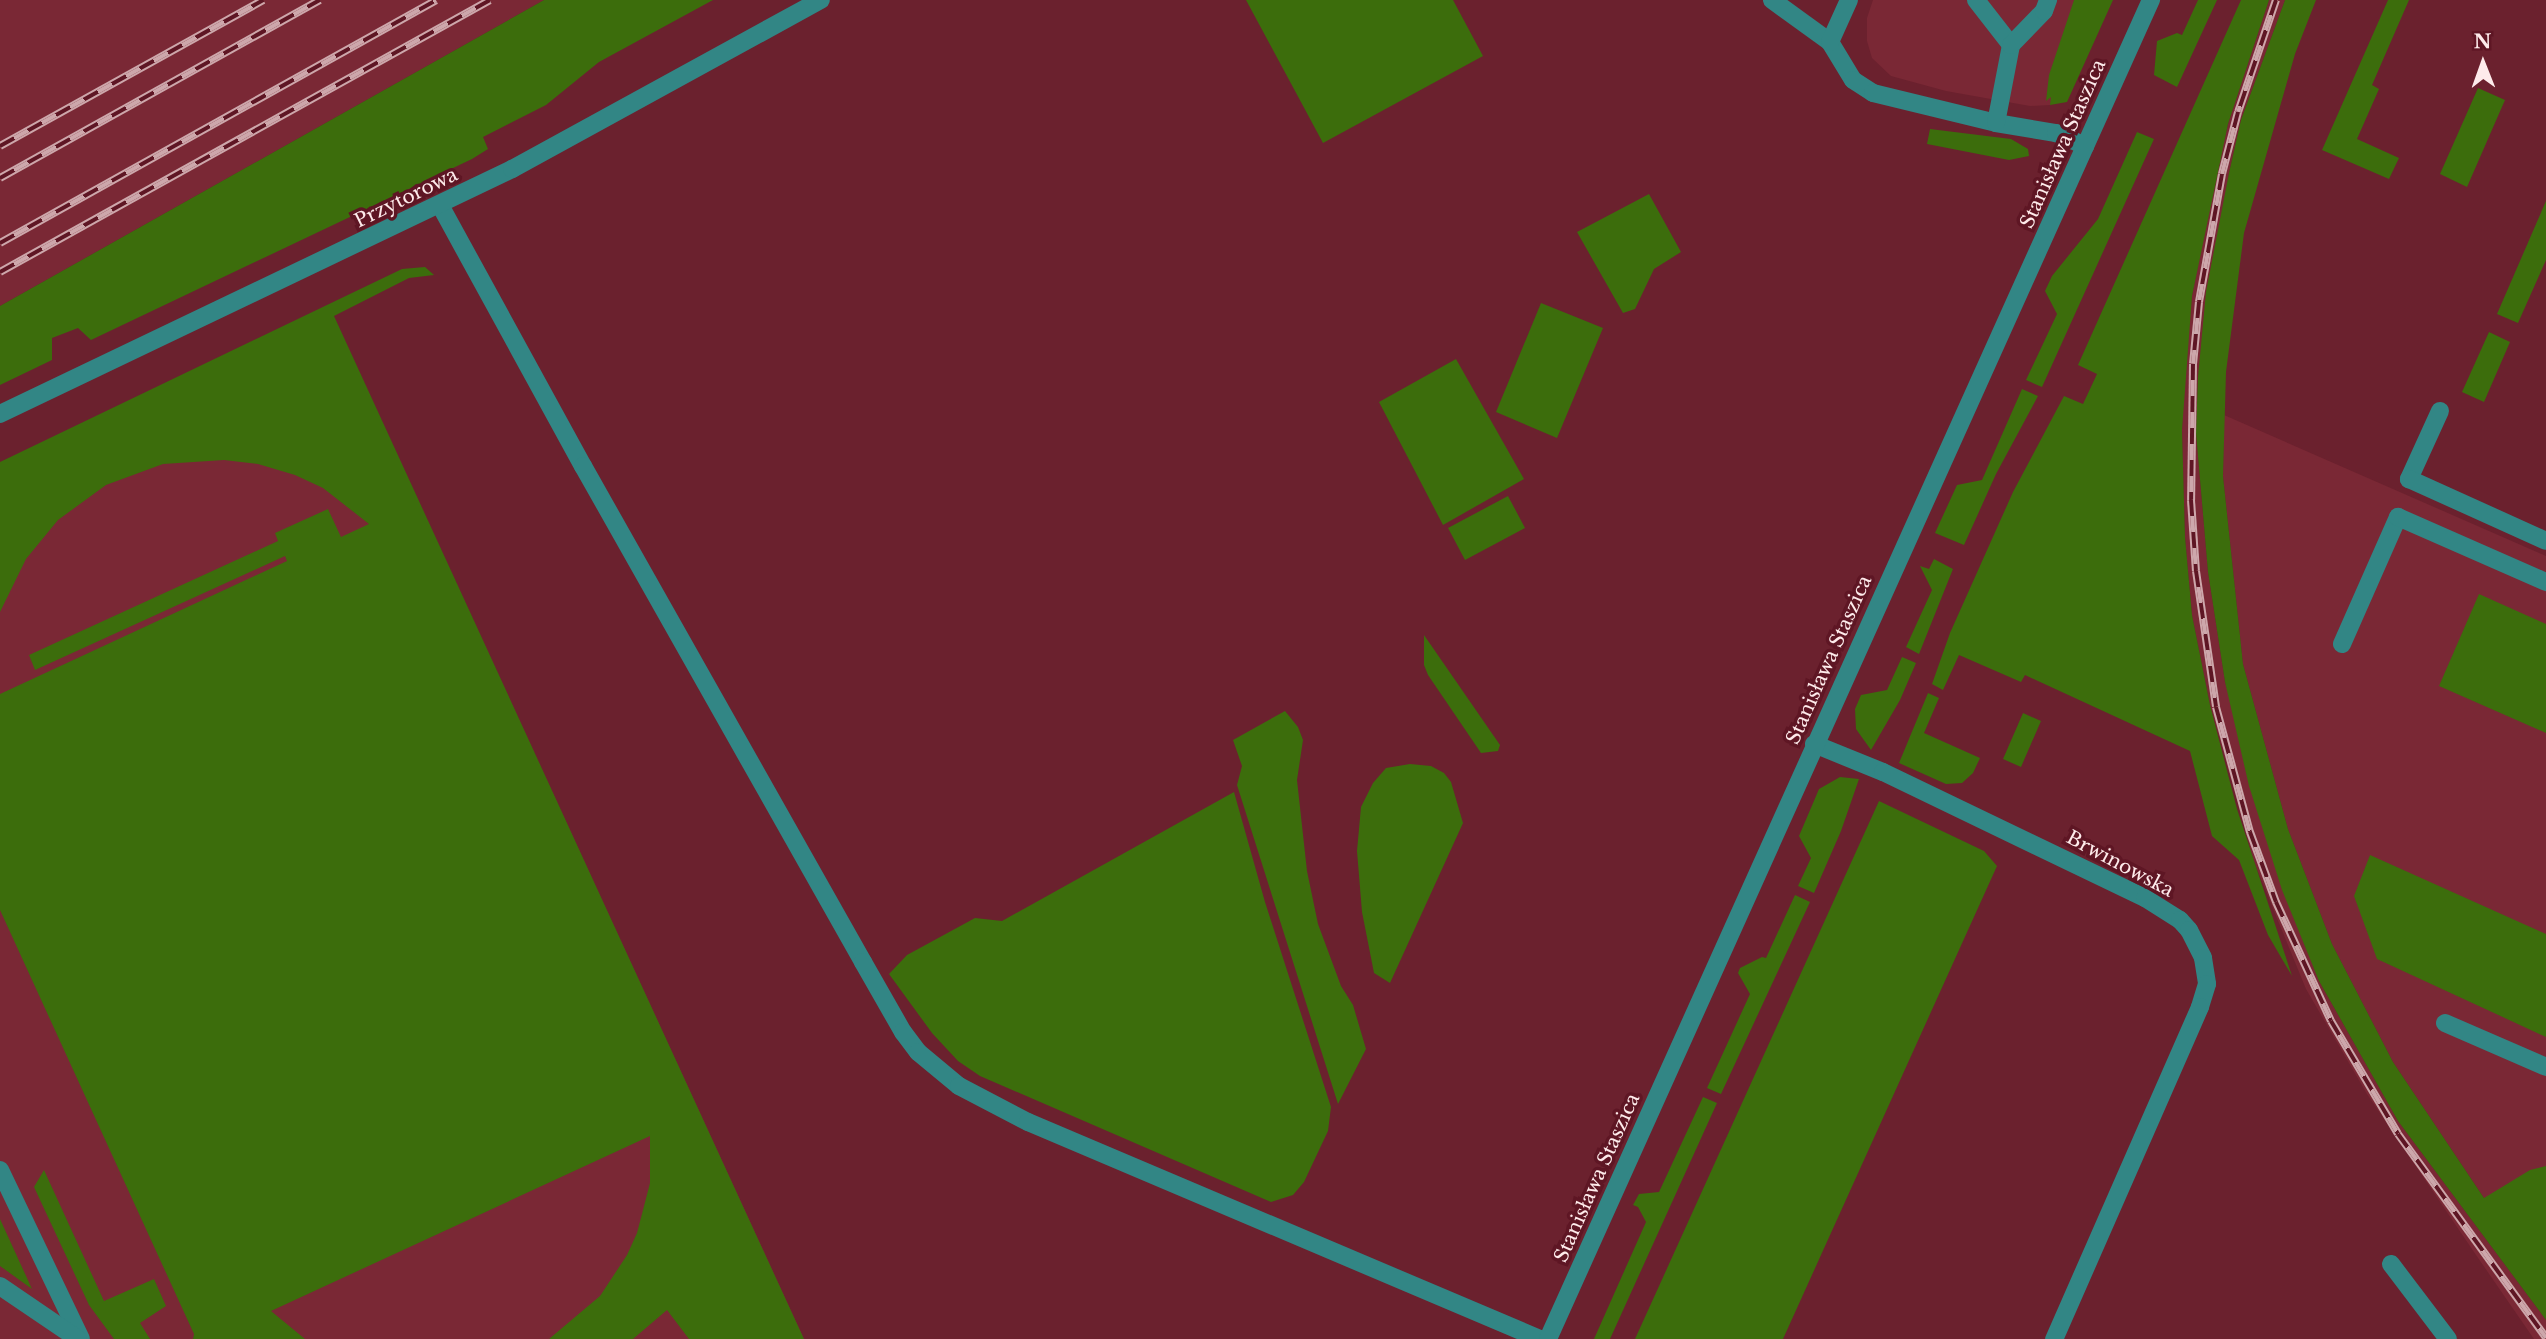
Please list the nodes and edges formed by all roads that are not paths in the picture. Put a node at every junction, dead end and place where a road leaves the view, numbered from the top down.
1 (821, 0) edge
2 (1772, 0) edge
3 (1849, 0) edge
4 (1976, 0) edge
5 (2048, 0) edge
6 (2151, 0) edge
7 (1830, 42) junction
8 (2011, 45) junction
9 (1996, 123) junction
10 (2085, 146) junction
11 (440, 205) junction
12 (2440, 411) dead end
13 (0, 414) edge
14 (2546, 541) edge
15 (2546, 582) edge
16 (2342, 644) dead end
17 (1814, 744) junction
18 (2445, 1023) dead end
19 (2546, 1067) edge
20 (0, 1170) edge
21 (2391, 1264) dead end
22 (0, 1286) edge
23 (79, 1339) edge
24 (1540, 1339) edge
25 (1548, 1339) edge
26 (2054, 1339) edge
27 (2448, 1339) edge

1 - 11 street, Przytorowa
2 - 7 street
3 - 7 street
4 - 8 street
5 - 8 street
6 - 10 street, Stanisława Staszica
7 - 9 street
8 - 9 street
9 - 10 street
10 - 17 street, Stanisława Staszica
11 - 13 street, Przytorowa
11 - 24 street
12 - 14 street
15 - 16 street
17 - 25 street, Stanisława Staszica
17 - 26 street, Brwinowska
18 - 19 street
20 - 23 street
21 - 27 street
22 - 23 street

